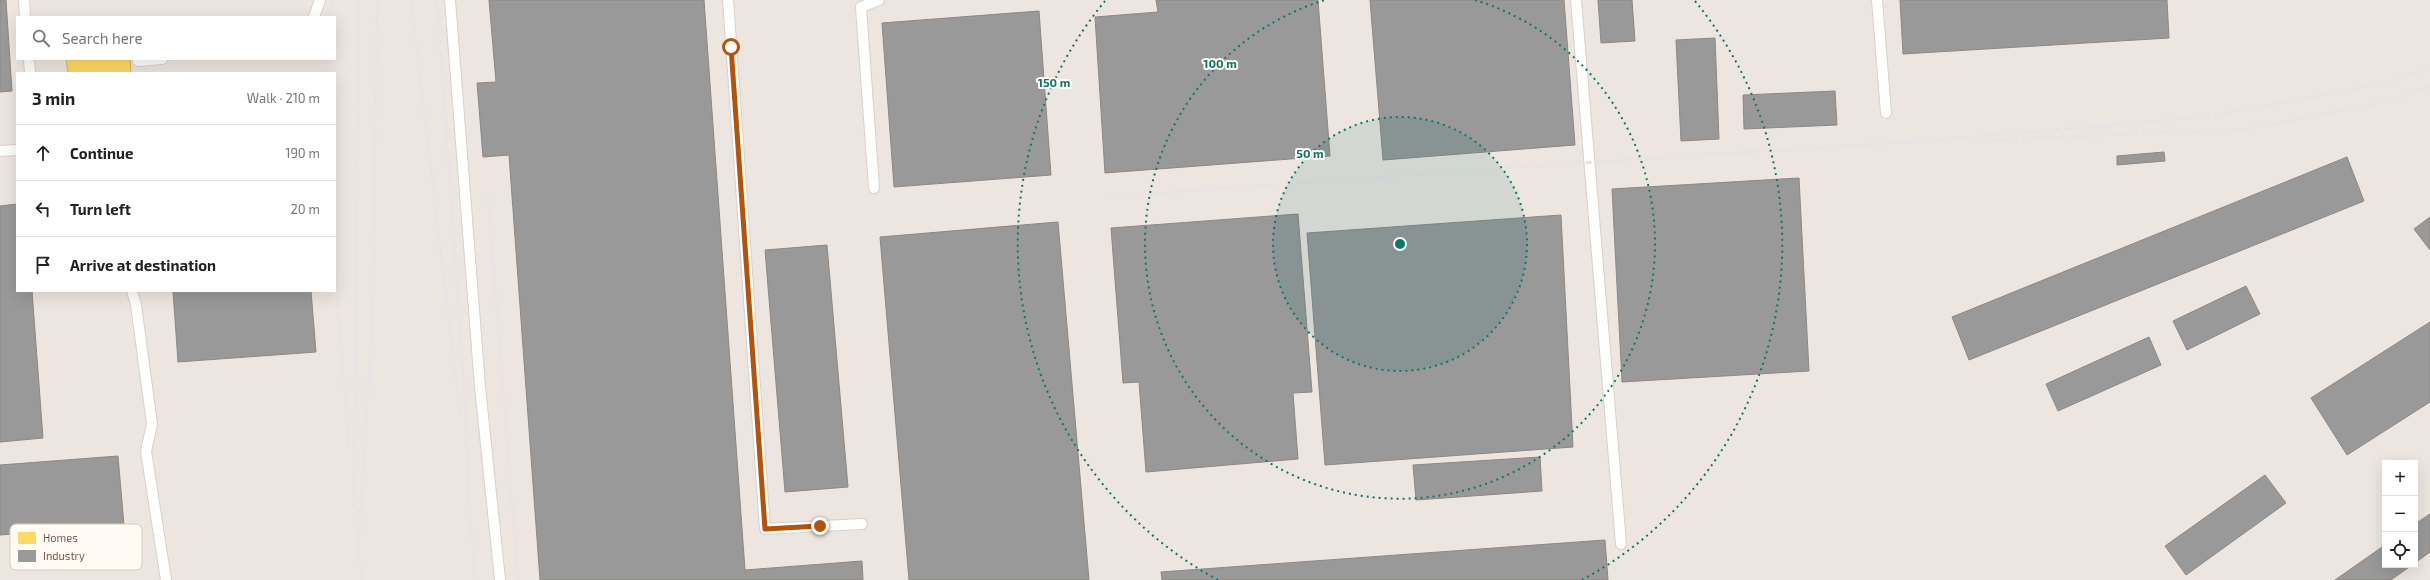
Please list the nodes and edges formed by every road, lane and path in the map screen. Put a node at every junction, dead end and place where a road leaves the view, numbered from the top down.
1 (24, 0) edge
2 (320, 0) edge
3 (450, 0) edge
4 (728, 0) edge
5 (879, 0) edge
6 (1576, 0) edge
7 (1877, 0) edge
8 (25, 16) edge
9 (314, 16) edge
10 (29, 60) edge
11 (150, 60) edge
12 (138, 61) dead end
13 (30, 72) edge
14 (1886, 113) dead end
15 (16, 150) edge
16 (0, 151) edge
17 (874, 188) dead end
18 (132, 292) edge
19 (862, 524) dead end
20 (1621, 544) dead end
21 (166, 580) edge
22 (500, 580) edge

1 - 8 lane
2 - 9 lane
3 - 22 lane
4 - 19 lane
5 - 17 lane
6 - 20 lane
7 - 14 lane
10 - 13 lane
11 - 12 lane
15 - 16 lane
18 - 21 lane

